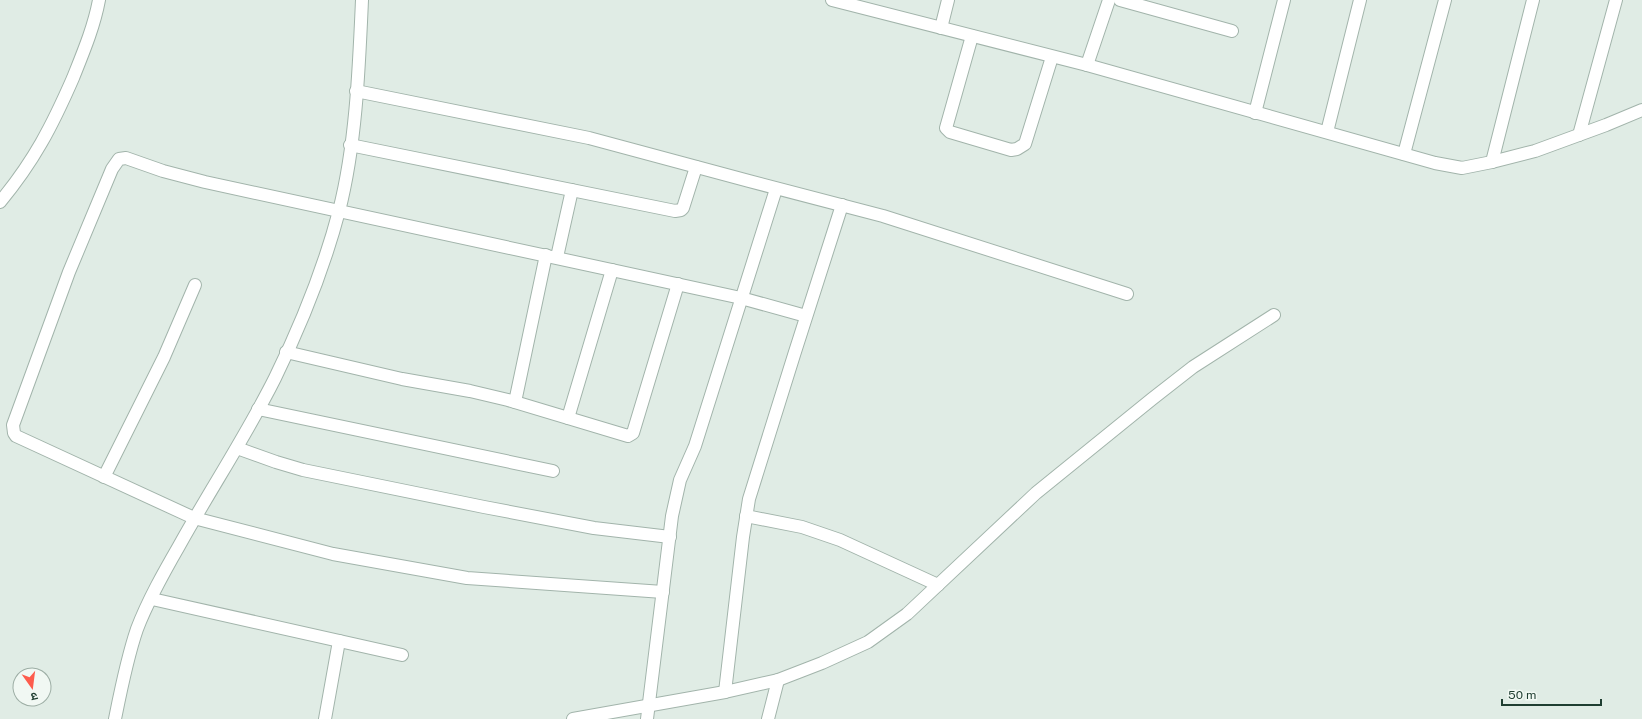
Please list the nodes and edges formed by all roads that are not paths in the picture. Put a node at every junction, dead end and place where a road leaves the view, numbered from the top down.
1 (99, 0) edge
2 (362, 0) edge
3 (832, 0) edge
4 (948, 0) edge
5 (1109, 0) edge
6 (1120, 0) edge
7 (1284, 0) edge
8 (1360, 0) edge
9 (1445, 0) edge
10 (1533, 0) edge
11 (1616, 0) edge
12 (941, 28) junction
13 (1232, 31) dead end
14 (972, 36) junction
15 (1052, 57) junction
16 (1087, 65) junction
17 (356, 91) junction
18 (1642, 110) edge
19 (1256, 112) junction
20 (1327, 132) junction
21 (1579, 135) junction
22 (350, 146) junction
23 (1404, 154) junction
24 (1492, 162) junction
25 (696, 167) junction
26 (776, 189) junction
27 (572, 190) junction
28 (0, 202) edge
29 (842, 206) junction
30 (339, 210) junction
31 (552, 256) junction
32 (612, 270) junction
33 (678, 284) junction
34 (196, 285) dead end
35 (1127, 294) dead end
36 (741, 298) junction
37 (1274, 315) dead end
38 (806, 316) junction
39 (286, 352) junction
40 (515, 402) junction
41 (258, 409) junction
42 (568, 418) junction
43 (237, 448) junction
44 (553, 471) dead end
45 (104, 477) junction
46 (746, 516) junction
47 (194, 518) junction
48 (670, 537) junction
49 (938, 585) junction
50 (664, 592) junction
51 (152, 598) junction
52 (339, 641) junction
53 (402, 655) dead end
54 (778, 680) junction
55 (724, 692) junction
56 (649, 707) junction
57 (115, 719) edge
58 (325, 719) edge
59 (576, 719) edge
60 (647, 719) edge
61 (768, 719) edge

1 - 28 street
2 - 17 street
3 - 12 street
4 - 12 street
5 - 16 street
6 - 13 street
7 - 19 street
8 - 20 street
9 - 23 street
10 - 24 street
11 - 21 street
12 - 14 street
14 - 15 street
14 - 15 street
15 - 16 street
16 - 19 street
17 - 22 street
17 - 25 street
18 - 21 street
19 - 20 street
20 - 23 street
21 - 24 street
22 - 27 street
22 - 30 street
23 - 24 street
25 - 26 street
25 - 27 street
26 - 29 street
26 - 36 street
27 - 31 street
29 - 35 street
29 - 38 street
30 - 31 street
30 - 39 street
30 - 45 street
31 - 32 street
31 - 40 street
32 - 33 street
32 - 42 street
33 - 36 street
33 - 42 street
34 - 45 street
36 - 38 street
36 - 48 street
37 - 49 street
38 - 46 street
39 - 40 street
39 - 41 street
40 - 42 street
41 - 43 street
41 - 44 street
43 - 47 street
43 - 48 street
45 - 47 street
46 - 49 street
46 - 55 street
47 - 50 street
47 - 51 street
48 - 50 street
49 - 54 street
50 - 56 street
51 - 52 street
51 - 57 street
52 - 53 street
52 - 58 street
54 - 55 street
54 - 61 street
55 - 56 street
56 - 59 street
56 - 60 street

